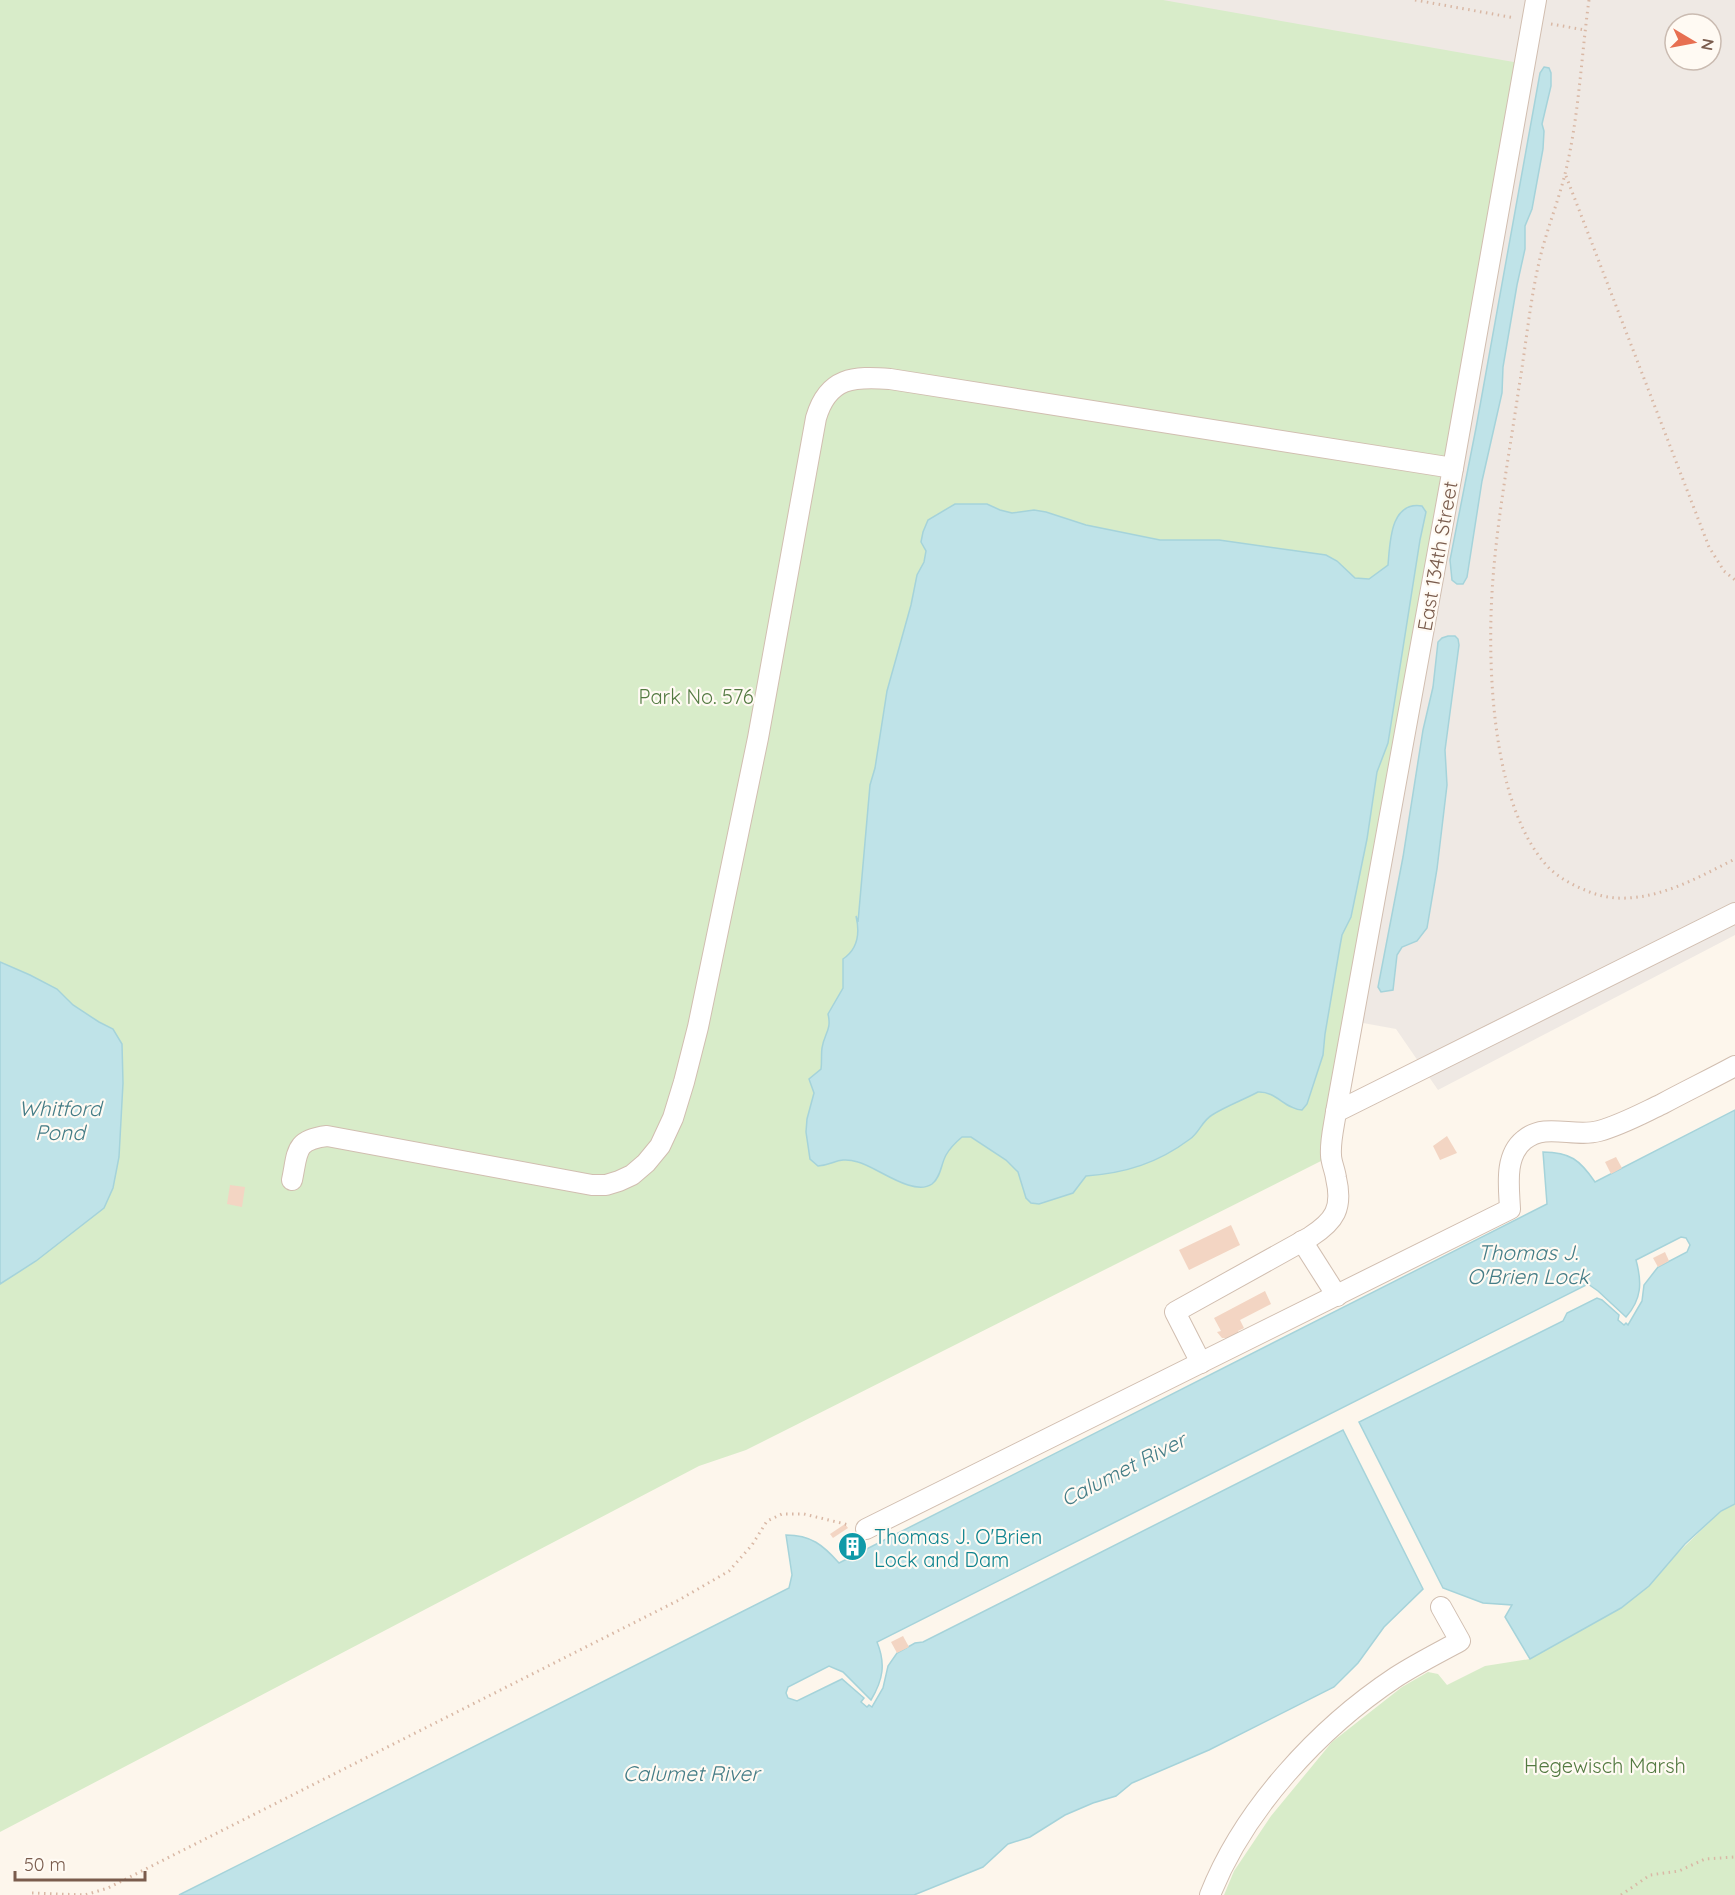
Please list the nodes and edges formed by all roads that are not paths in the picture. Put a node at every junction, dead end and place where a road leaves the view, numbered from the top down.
1 (1536, 0) edge
2 (1453, 468) junction
3 (1735, 913) edge
4 (1735, 1066) edge
5 (1336, 1112) junction
6 (292, 1180) dead end
7 (1302, 1242) junction
8 (1337, 1296) junction
9 (1201, 1363) junction
10 (866, 1529) road end
11 (1441, 1607) dead end
12 (1210, 1895) edge

1 - 2 lane, East 134th Street
2 - 5 lane, East 134th Street
2 - 6 lane
3 - 5 lane
4 - 8 lane
5 - 7 lane, East 134th Street
7 - 8 lane
7 - 9 lane, East 134th Street
8 - 9 lane
9 - 10 lane
11 - 12 lane

